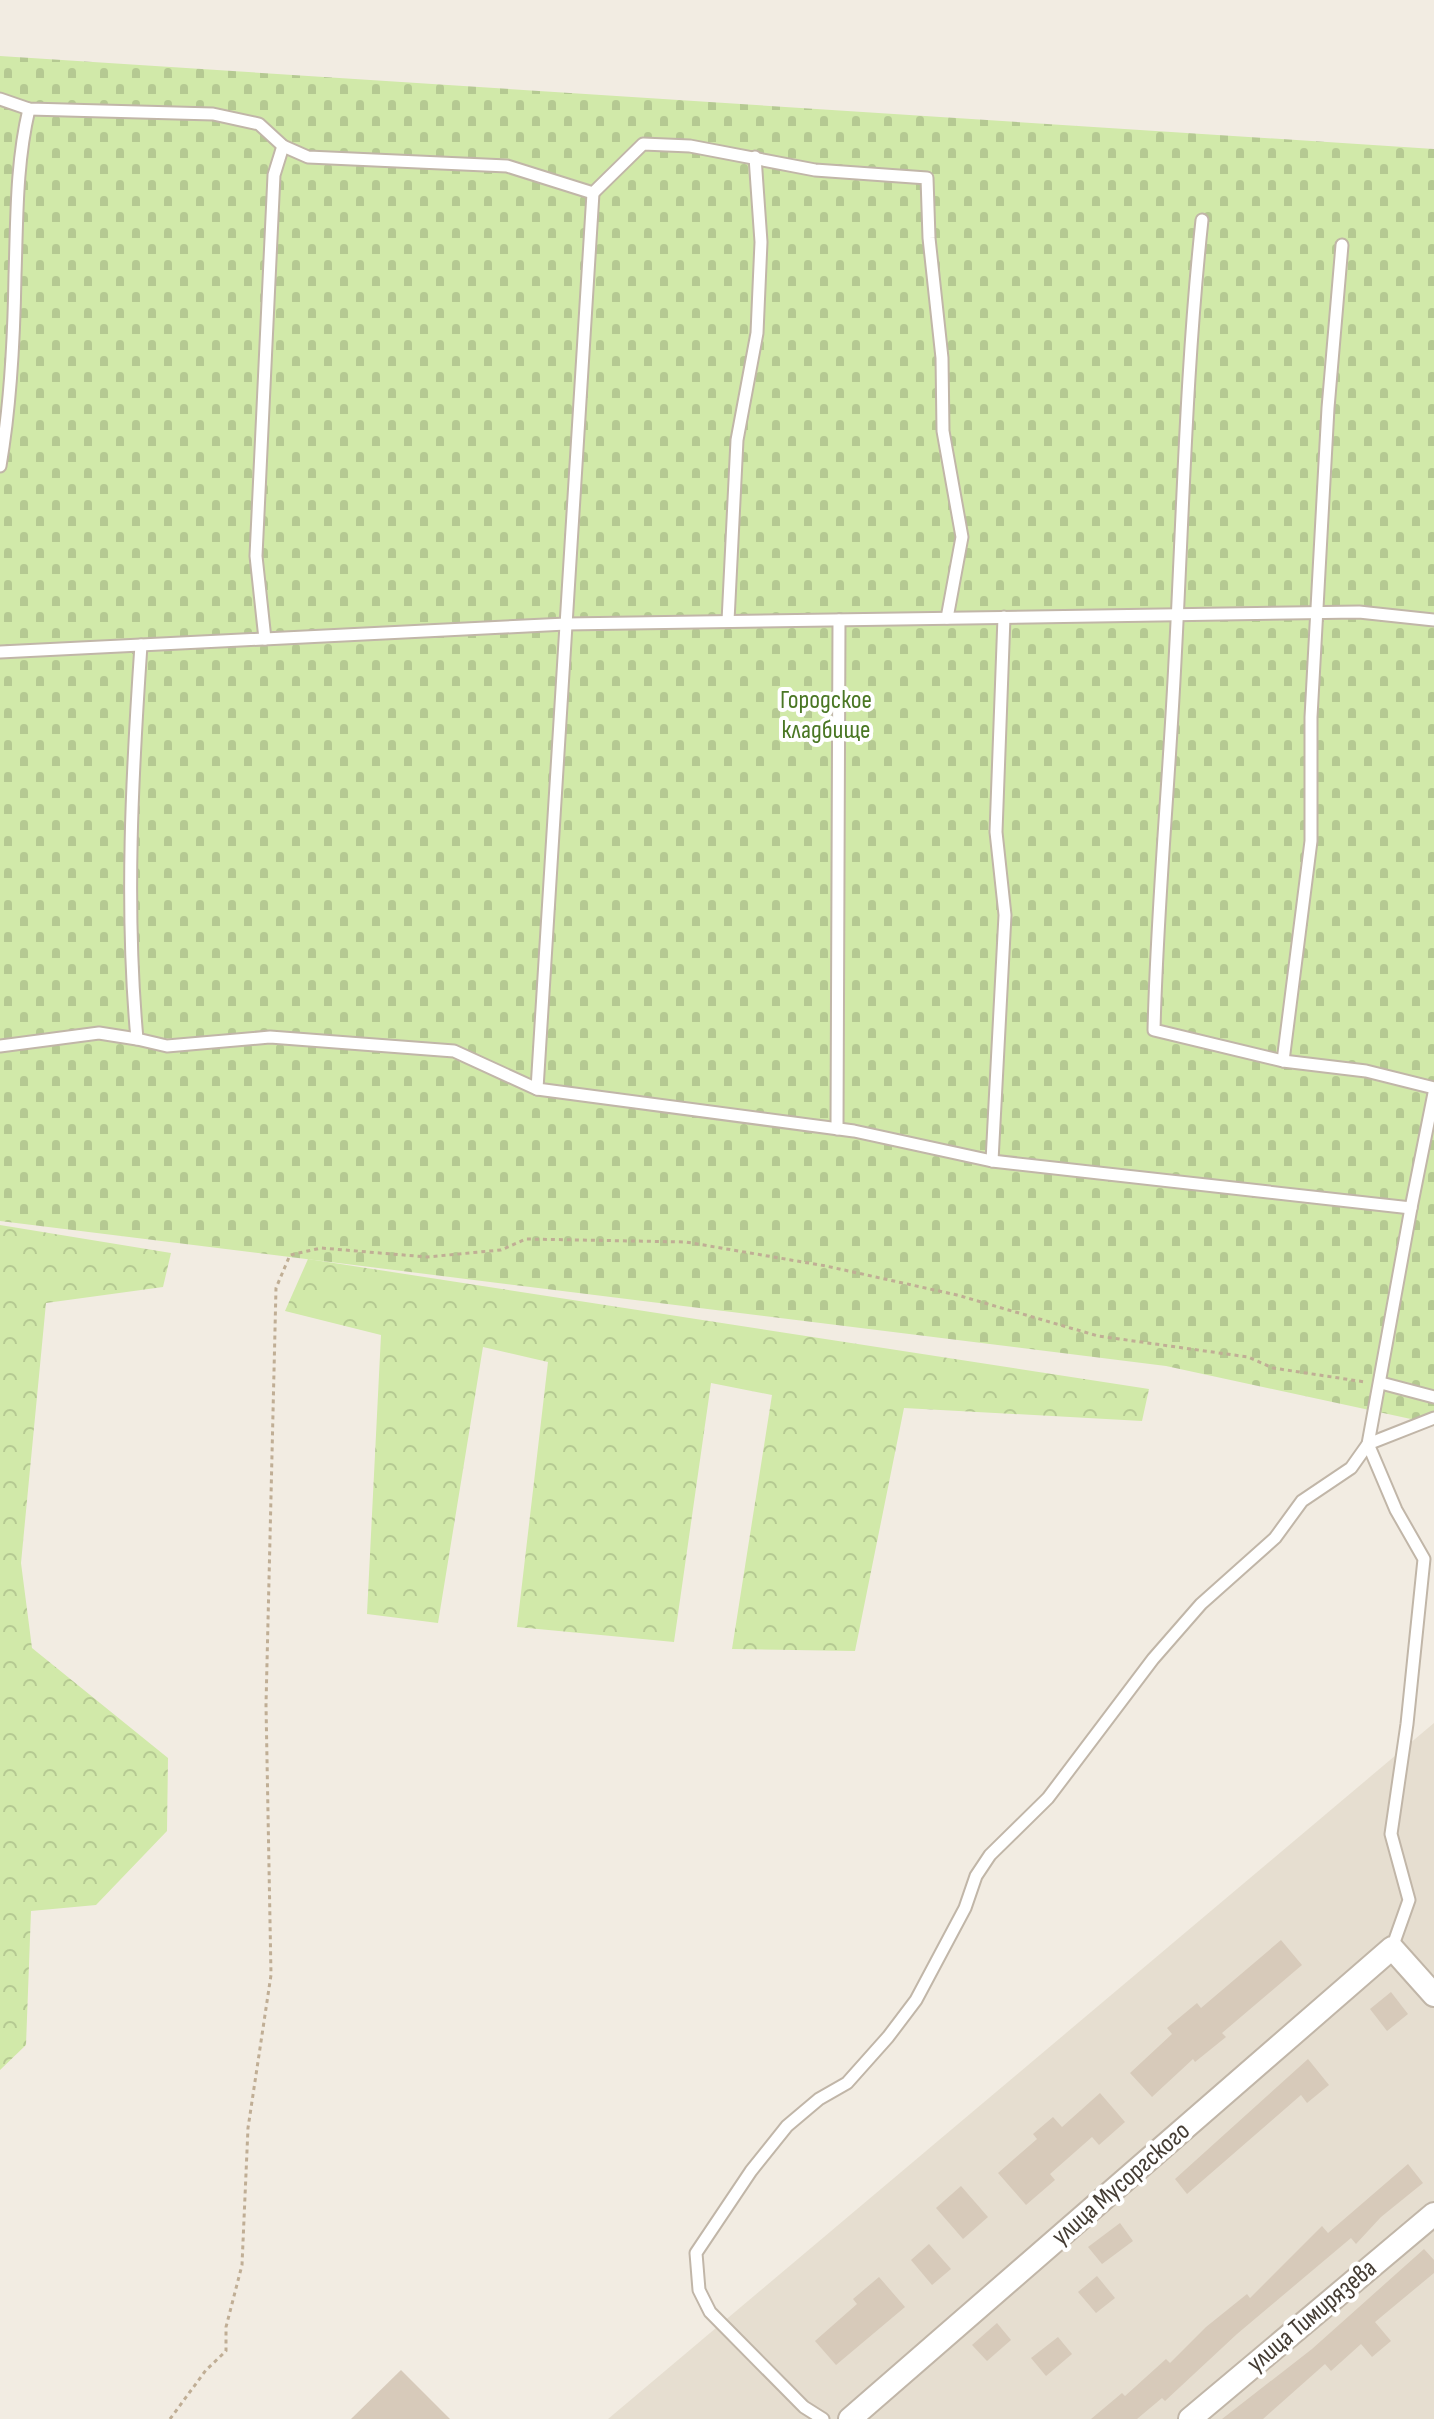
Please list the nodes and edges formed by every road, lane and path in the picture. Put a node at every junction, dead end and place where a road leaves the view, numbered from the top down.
1 (0, 99) edge
2 (29, 109) junction
3 (283, 146) junction
4 (755, 157) junction
5 (593, 193) junction
6 (1202, 220) dead end
7 (1342, 245) dead end
8 (0, 466) edge
9 (1317, 613) junction
10 (1177, 615) junction
11 (1004, 617) junction
12 (947, 618) junction
13 (839, 620) junction
14 (1434, 620) edge
15 (728, 621) junction
16 (566, 624) junction
17 (265, 639) junction
18 (141, 645) junction
19 (0, 652) edge
20 (137, 1039) junction
21 (0, 1046) edge
22 (1283, 1061) junction
23 (537, 1089) junction
24 (1434, 1091) edge
25 (837, 1129) junction
26 (992, 1161) junction
27 (1411, 1208) junction
28 (1381, 1383) junction
29 (1434, 1397) edge
30 (1434, 1418) edge
31 (1368, 1444) junction
32 (1392, 1948) junction
33 (1434, 1995) edge
34 (1434, 2214) edge
35 (170, 2419) edge
36 (823, 2419) edge
37 (850, 2419) edge
38 (1190, 2419) edge

1 - 2 lane
2 - 3 lane
2 - 8 lane
3 - 5 lane
3 - 17 lane
4 - 5 lane
4 - 12 lane
4 - 15 lane
5 - 16 lane
6 - 10 lane
7 - 9 lane
9 - 10 lane
9 - 14 lane
9 - 22 lane
10 - 11 lane
10 - 22 lane
11 - 12 lane
11 - 26 lane
12 - 13 lane
13 - 15 lane
13 - 25 lane
15 - 16 lane
16 - 17 lane
16 - 23 lane
17 - 18 lane
18 - 19 lane
18 - 20 lane
20 - 21 lane
20 - 23 lane
22 - 24 lane
23 - 25 lane
24 - 27 lane
25 - 26 lane
26 - 27 lane
27 - 28 lane
28 - 29 lane
28 - 31 lane
28 - 35 path
30 - 31 lane
31 - 32 lane
31 - 36 lane
32 - 33 street
32 - 37 street, улица Мусоргского
34 - 38 street, улица Тимирязева

